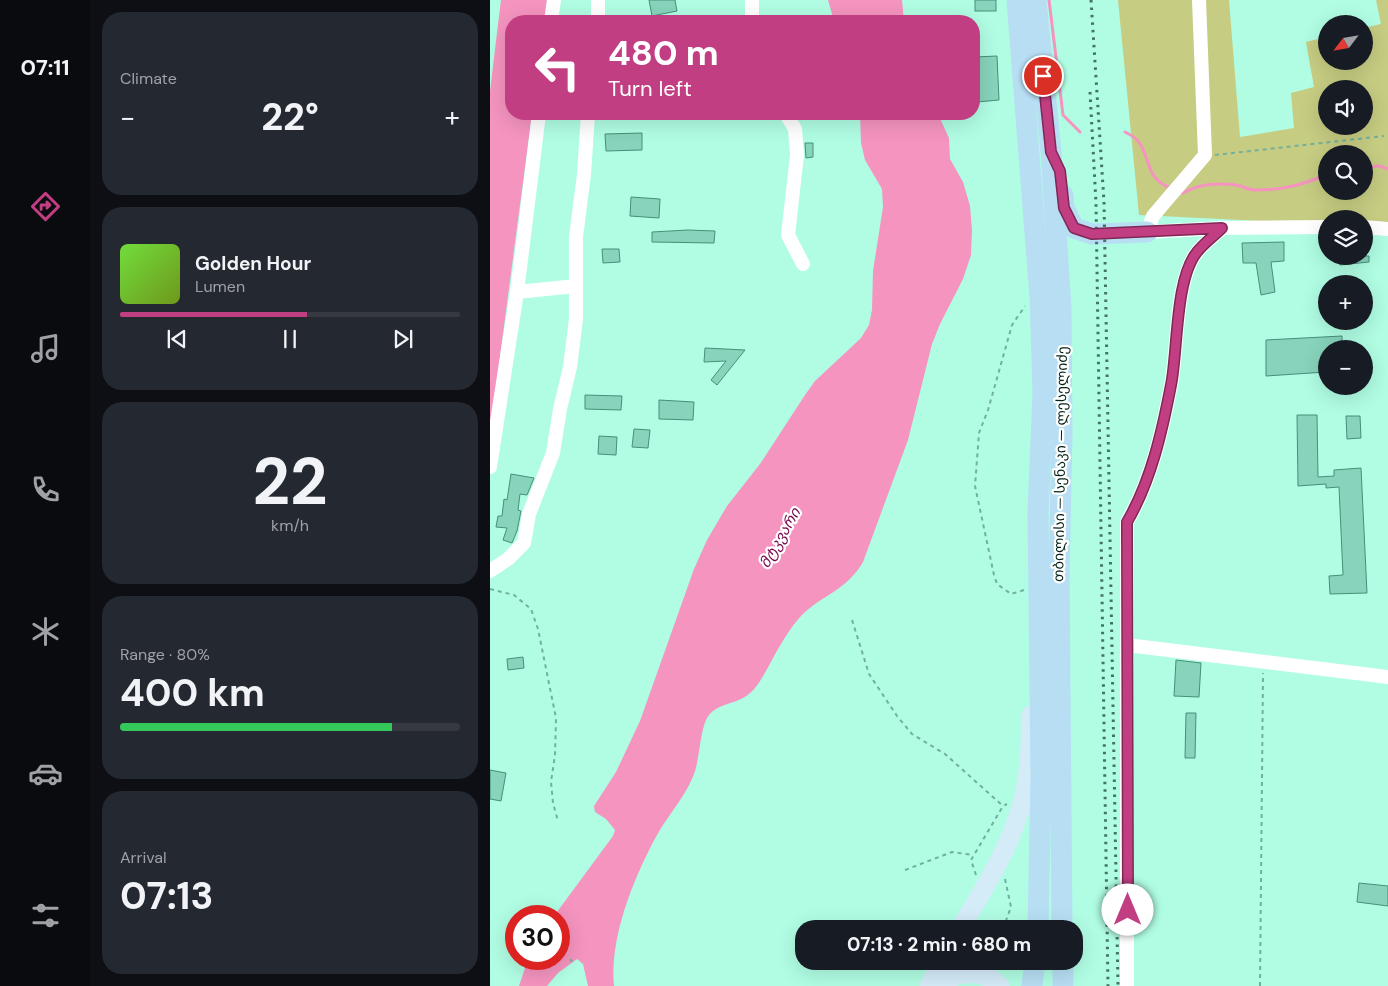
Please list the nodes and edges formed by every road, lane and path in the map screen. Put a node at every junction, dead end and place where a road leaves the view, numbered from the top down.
1 (554, 0) edge
2 (598, 0) edge
3 (752, 0) edge
4 (1017, 0) edge
5 (1036, 0) edge
6 (1199, 0) edge
7 (552, 15) edge
8 (598, 15) edge
9 (752, 15) edge
10 (538, 120) edge
11 (588, 120) edge
12 (790, 120) edge
13 (1384, 136) dead end
14 (1051, 152) junction
15 (1205, 155) junction
16 (1318, 227) edge
17 (1222, 228) junction
18 (1373, 228) edge
19 (1388, 230) edge
20 (1147, 232) junction
21 (1092, 234) junction
22 (803, 264) dead end
23 (1059, 275) junction
24 (576, 286) junction
25 (517, 292) junction
26 (1040, 297) junction
27 (490, 467) edge
28 (490, 571) edge
29 (1038, 585) junction
30 (490, 589) edge
31 (852, 620) dead end
32 (1039, 628) junction
33 (1127, 645) junction
34 (1263, 661) junction
35 (1388, 677) edge
36 (1023, 795) junction
37 (1003, 806) junction
38 (558, 821) dead end
39 (973, 855) junction
40 (998, 864) junction
41 (904, 870) dead end
42 (983, 891) junction
43 (965, 920) edge
44 (1006, 920) edge
45 (1038, 920) edge
46 (1062, 920) edge
47 (937, 970) edge
48 (1035, 970) edge
49 (1062, 970) edge
50 (929, 986) edge
51 (939, 986) edge
52 (1000, 986) edge
53 (1032, 986) edge
54 (1063, 986) edge
55 (1128, 986) edge
56 (1260, 986) edge

1 - 7 street
2 - 8 street
3 - 9 street
4 - 26 highway, თბილისი — სენაკი — ლესელიძე
5 - 14 highway, თბილისი — სენაკი — ლესელიძე
6 - 15 street
10 - 25 street
11 - 24 street
12 - 22 street
13 - 15 path
14 - 21 highway
14 - 23 highway, თბილისი — სენაკი — ლესელიძე
15 - 20 street
16 - 17 street
17 - 20 street
17 - 33 street
18 - 19 street
20 - 21 highway
21 - 23 highway
23 - 46 highway, თბილისი — სენაკი — ლესელიძე
24 - 25 street
24 - 28 street
25 - 27 street
26 - 29 highway, თბილისი — სენაკი — ლესელიძე
26 - 29 path
29 - 32 highway, თბილისი — სენაკი — ლესელიძე
30 - 38 path
31 - 37 path
32 - 36 main road
32 - 45 highway
33 - 34 street
33 - 55 street
34 - 35 street
34 - 56 path
36 - 37 path
36 - 40 main road
37 - 39 path
39 - 41 path
39 - 42 path
40 - 42 main road
40 - 44 path
42 - 43 main road
47 - 50 main road
48 - 53 highway
49 - 54 highway
51 - 52 main road

